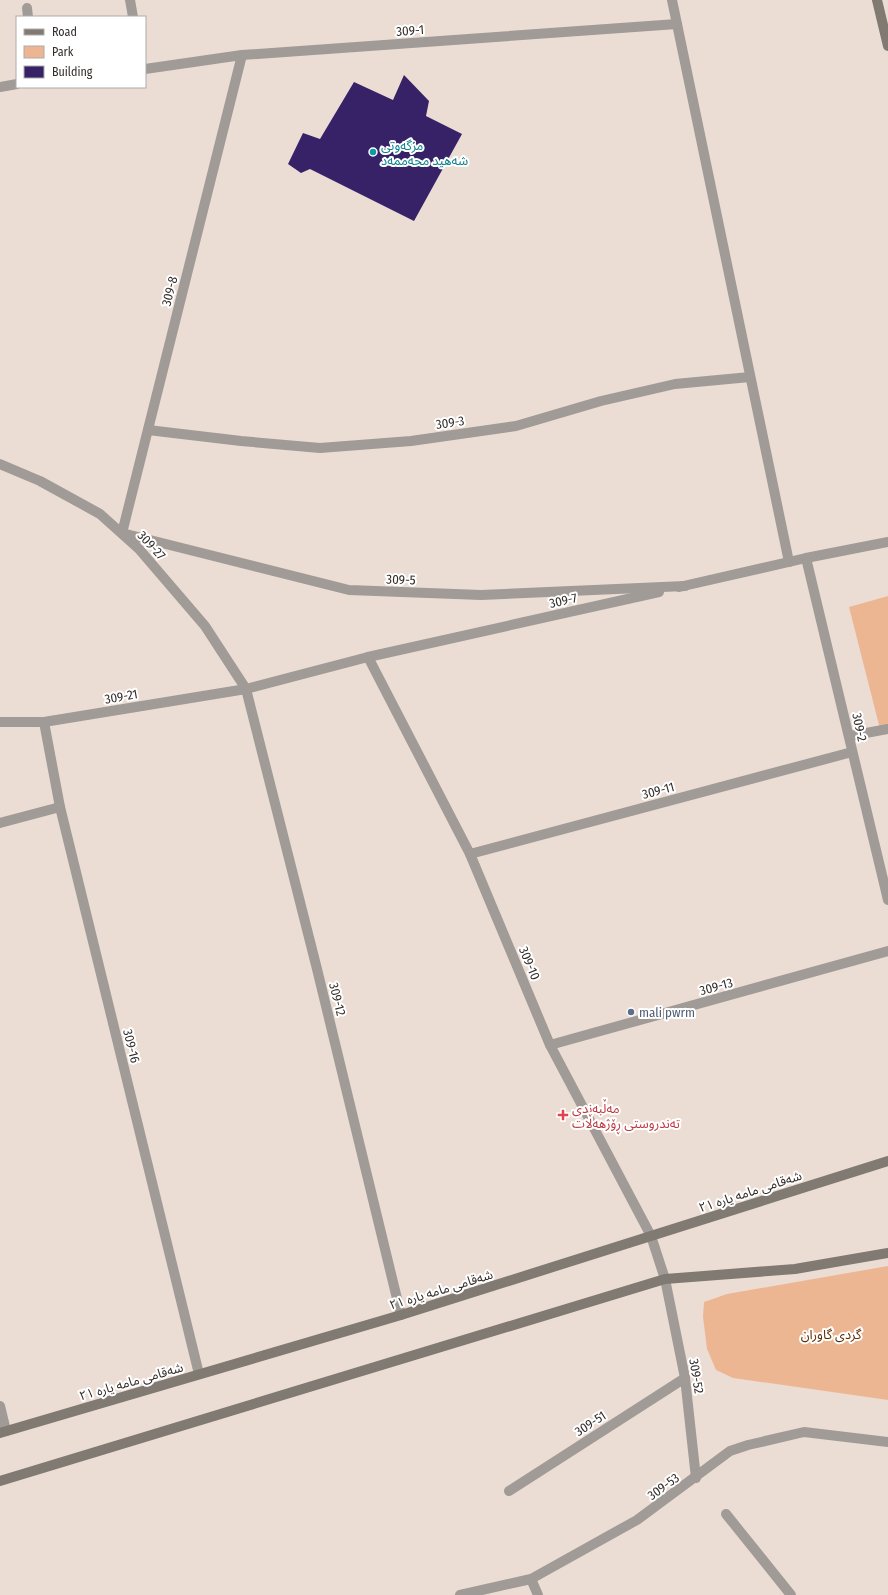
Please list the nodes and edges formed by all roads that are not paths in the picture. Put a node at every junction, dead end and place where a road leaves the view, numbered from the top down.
1 (130, 0) edge
2 (672, 0) edge
3 (877, 0) edge
4 (133, 16) edge
5 (677, 24) junction
6 (888, 46) edge
7 (242, 55) junction
8 (146, 69) edge
9 (16, 84) edge
10 (0, 87) edge
11 (750, 377) junction
12 (148, 430) junction
13 (0, 464) edge
14 (122, 533) junction
15 (888, 542) edge
16 (806, 558) junction
17 (789, 562) junction
18 (685, 586) junction
19 (368, 657) junction
20 (246, 689) junction
21 (0, 722) edge
22 (44, 722) junction
23 (888, 729) edge
24 (850, 736) junction
25 (852, 752) junction
26 (60, 807) junction
27 (0, 823) edge
28 (470, 854) junction
29 (888, 900) edge
30 (888, 952) edge
31 (550, 1045) junction
32 (888, 1161) edge
33 (651, 1236) junction
34 (888, 1253) edge
35 (665, 1279) junction
36 (401, 1315) junction
37 (199, 1374) junction
38 (685, 1378) junction
39 (0, 1406) edge
40 (3, 1432) edge
41 (888, 1442) edge
42 (696, 1478) junction
43 (0, 1481) edge
44 (509, 1491) dead end
45 (726, 1514) dead end
46 (531, 1579) junction
47 (460, 1595) edge
48 (538, 1595) edge
49 (791, 1595) edge

1 - 4 street
2 - 5 street
3 - 6 street
5 - 7 street, 309-1
5 - 11 street
7 - 8 street, 309-1
7 - 12 street, 309-8
9 - 10 street
11 - 12 street, 309-3
11 - 17 street
12 - 14 street, 309-8
13 - 14 street, 309-27
14 - 18 street, 309-5
14 - 20 street, 309-27
15 - 16 street, 309-7
16 - 17 street, 309-7
16 - 24 street, 309-2
17 - 18 street, 309-7
18 - 19 street, 309-7
19 - 20 street, 309-7
19 - 28 street, 309-10
20 - 22 street, 309-21
20 - 36 street, 309-12
21 - 22 street, 309-21
22 - 26 street, 309-16
23 - 24 street
24 - 25 street, 309-2
25 - 28 street, 309-11
25 - 29 street, 309-2
26 - 27 street
26 - 37 street, 309-16
28 - 31 street, 309-10
30 - 31 street, 309-13
31 - 33 street, 309-10
32 - 33 street, شەقامی مامە یارە ٢١
33 - 35 street, 309-10
33 - 36 street, شەقامی مامە یارە ٢١
34 - 35 street
35 - 38 street, 309-52
35 - 43 street
36 - 37 street, شەقامی مامە یارە ٢١
37 - 40 street, شەقامی مامە یارە ٢١
38 - 42 street, 309-52
38 - 44 street, 309-51
39 - 40 street
41 - 42 street, 309-53
42 - 46 street, 309-53
45 - 49 street
46 - 47 street, 309-53
46 - 48 street

